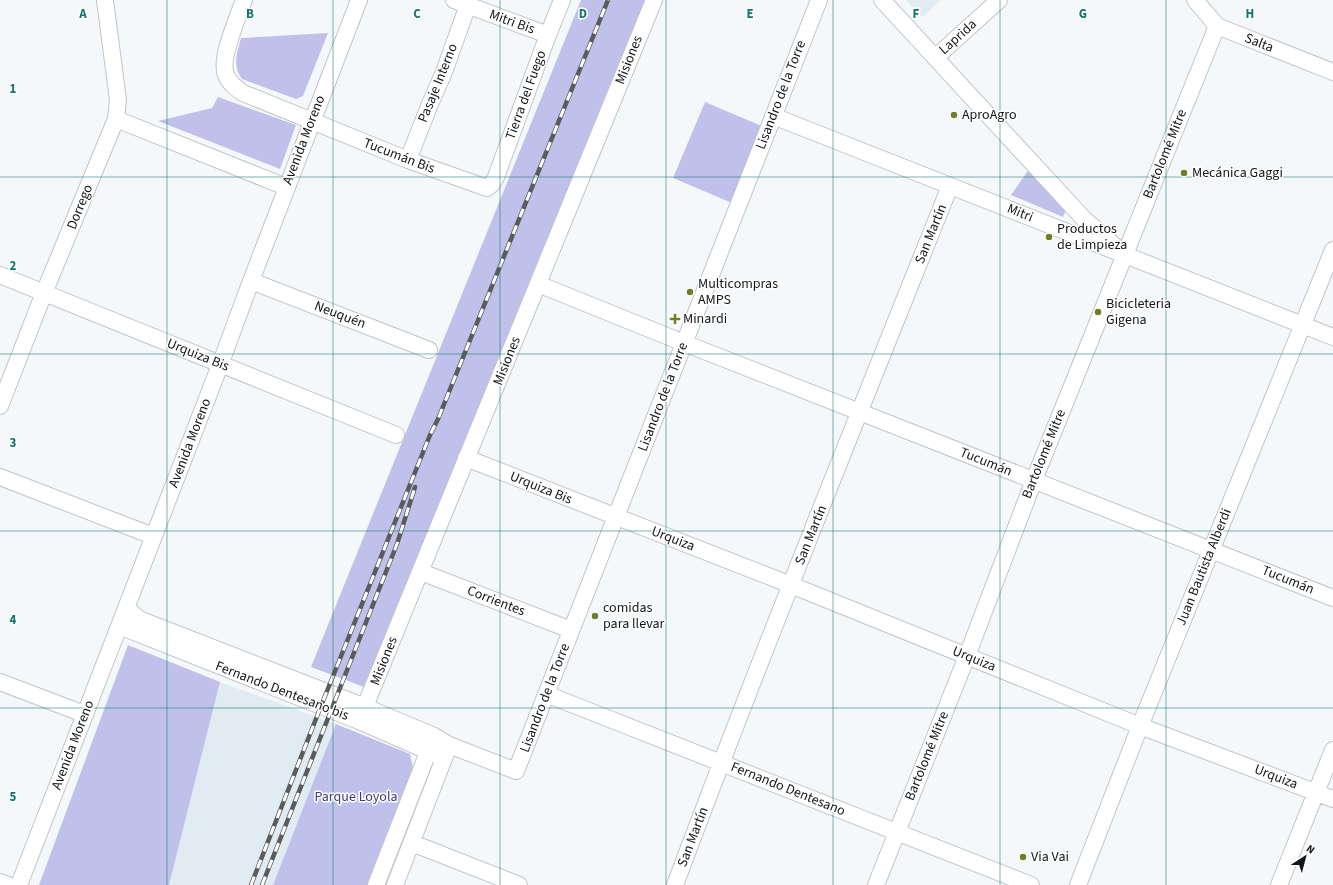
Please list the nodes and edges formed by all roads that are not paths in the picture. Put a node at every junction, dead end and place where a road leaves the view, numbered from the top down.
1 (105, 0) edge
2 (244, 0) edge
3 (359, 0) edge
4 (562, 0) edge
5 (654, 0) edge
6 (819, 0) edge
7 (882, 0) edge
8 (999, 0) edge
9 (1195, 0) edge
10 (461, 3) edge
11 (1217, 26) junction
12 (548, 35) junction
13 (935, 58) junction
14 (1333, 72) edge
15 (773, 116) junction
16 (116, 119) junction
17 (312, 121) junction
18 (408, 160) junction
19 (950, 186) junction
20 (286, 188) junction
21 (488, 188) joint
22 (1333, 250) edge
23 (1124, 255) junction
24 (0, 275) edge
25 (251, 281) junction
26 (538, 284) junction
27 (44, 293) junction
28 (1303, 325) junction
29 (1333, 337) edge
30 (684, 343) junction
31 (429, 350) dead end
32 (220, 364) junction
33 (0, 406) edge
34 (860, 412) junction
35 (396, 435) dead end
36 (466, 458) junction
37 (0, 477) edge
38 (1034, 480) junction
39 (616, 517) junction
40 (153, 536) junction
41 (1211, 549) junction
42 (421, 572) junction
43 (791, 585) junction
44 (1333, 598) edge
45 (127, 607) junction
46 (119, 626) junction
47 (571, 630) junction
48 (967, 656) junction
49 (0, 682) edge
50 (546, 694) junction
51 (84, 714) junction
52 (362, 714) junction
53 (1140, 726) junction
54 (431, 744) junction
55 (1333, 750) edge
56 (447, 752) junction
57 (721, 763) junction
58 (1316, 792) junction
59 (1333, 799) edge
60 (897, 832) junction
61 (412, 843) junction
62 (0, 882) edge
63 (8, 885) edge
64 (19, 885) edge
65 (376, 885) edge
66 (395, 885) edge
67 (519, 885) edge
68 (675, 885) edge
69 (876, 885) edge
70 (1031, 885) edge
71 (1078, 885) edge
72 (1279, 885) edge

1 - 16 street, Dorrego
2 - 17 street, Tucumán Bis
3 - 17 street, Avenida Moreno
4 - 12 street, Tierra del Fuego
5 - 26 street, Misiones
6 - 15 street, Lisandro de la Torre
7 - 13 street
8 - 13 street, Laprida
9 - 11 street, Salta
10 - 12 street, Mitri Bis
10 - 18 street, Pasaje Interno
11 - 14 street, Salta
11 - 23 street, Bartolomé Mitre
12 - 21 street, Tierra del Fuego
13 - 23 street
15 - 19 street, Mitri
15 - 30 street, Lisandro de la Torre
16 - 20 street
16 - 27 street, Dorrego
17 - 18 street, Tucumán Bis
17 - 20 street, Avenida Moreno
18 - 21 street, Tucumán Bis
19 - 23 street, Mitri
19 - 34 street, San Martín
20 - 25 street, Avenida Moreno
22 - 28 street, Juan Bautista Alberdi
23 - 28 street, Mitri
23 - 38 street, Bartolomé Mitre
24 - 27 street, Urquiza Bis
25 - 31 street, Neuquén
25 - 32 street, Avenida Moreno
26 - 30 street
26 - 36 street, Misiones
27 - 32 street, Urquiza Bis
27 - 33 street, Dorrego
28 - 29 street, Mitri
28 - 41 street, Juan Bautista Alberdi
30 - 34 street, Tucumán
30 - 39 street, Lisandro de la Torre
32 - 35 street, Urquiza Bis
32 - 40 street, Avenida Moreno
34 - 38 street, Tucumán
34 - 43 street, San Martín
36 - 39 street, Urquiza Bis
36 - 42 street, Misiones
37 - 40 street
38 - 41 street, Tucumán
38 - 48 street, Bartolomé Mitre
39 - 43 street, Urquiza
39 - 47 street, Lisandro de la Torre
40 - 45 street, Avenida Moreno
41 - 44 street, Tucumán
41 - 53 street, Juan Bautista Alberdi
42 - 47 street, Corrientes
42 - 52 street, Misiones
43 - 48 street, Urquiza
43 - 57 street, San Martín
45 - 46 street, Avenida Moreno
45 - 52 street, Fernando Dentesano bis
46 - 51 street, Avenida Moreno
46 - 52 street, Fernando Dentesano bis
47 - 50 street, Lisandro de la Torre
48 - 53 street, Urquiza
48 - 60 street, Bartolomé Mitre
49 - 51 street
50 - 56 street, Lisandro de la Torre
50 - 57 street, Fernando Dentesano
51 - 64 street, Avenida Moreno
52 - 54 street, Fernando Dentesano bis
53 - 58 street, Urquiza
53 - 71 street, Juan Bautista Alberdi
54 - 56 street
54 - 65 street
55 - 58 street
56 - 61 street
57 - 60 street, Fernando Dentesano
57 - 68 street, San Martín
58 - 59 street, Urquiza
58 - 72 street
60 - 69 street, Bartolomé Mitre
60 - 70 street, Fernando Dentesano
61 - 66 street
61 - 67 street
62 - 63 street

